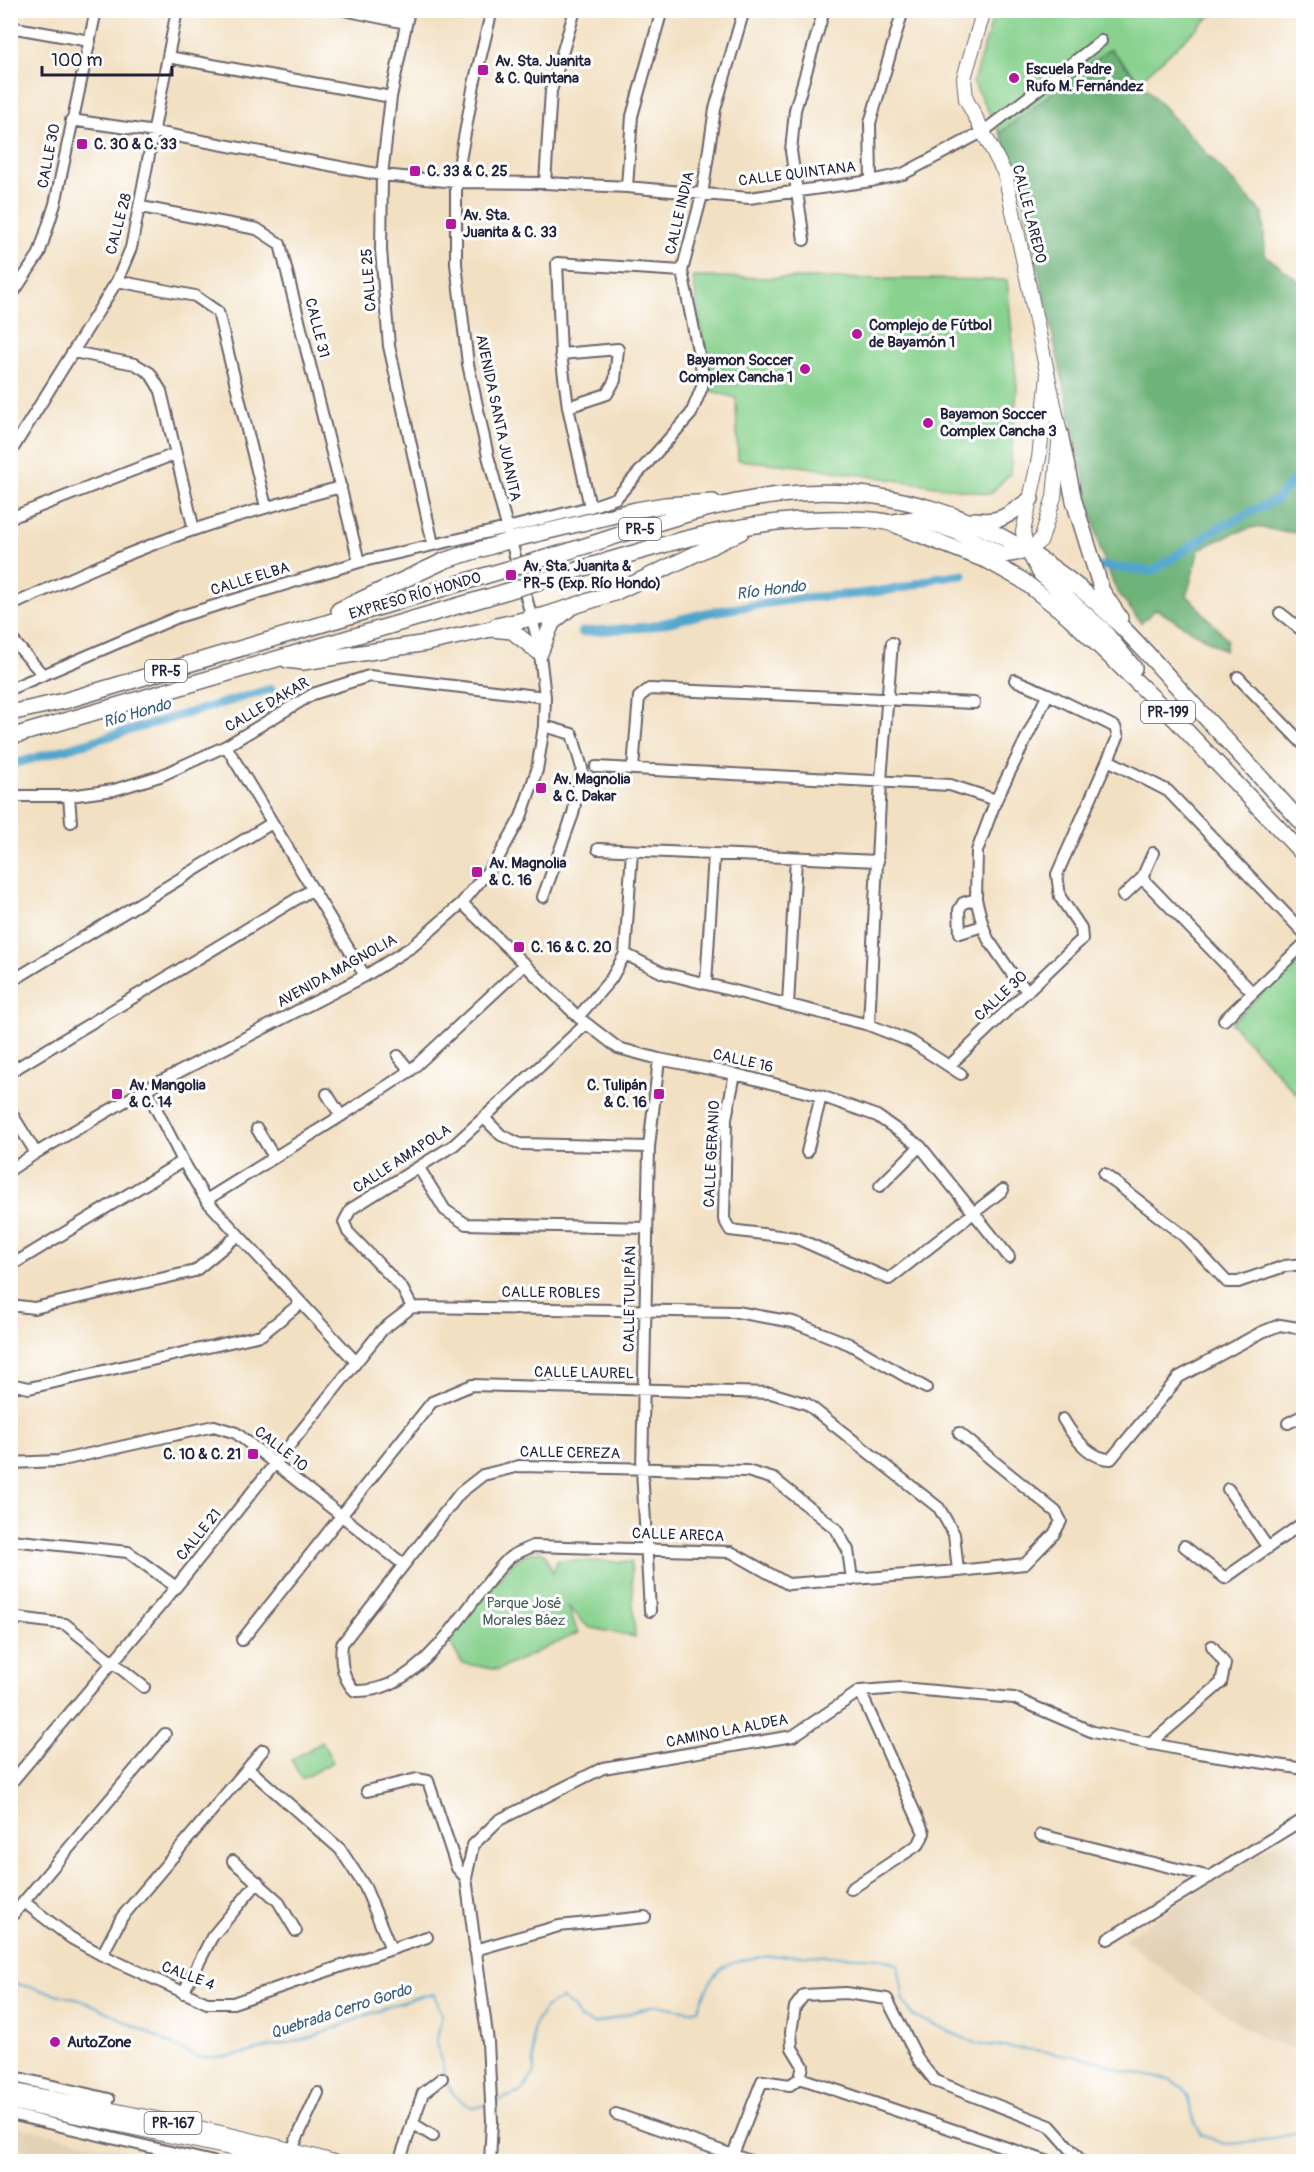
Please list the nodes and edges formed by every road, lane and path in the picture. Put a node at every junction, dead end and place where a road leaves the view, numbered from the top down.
1 (96, 10) edge
2 (177, 10) edge
3 (345, 10) edge
4 (409, 10) edge
5 (492, 10) edge
6 (575, 10) edge
7 (662, 10) edge
8 (744, 10) edge
9 (824, 10) edge
10 (903, 10) edge
11 (984, 10) edge
12 (406, 23) junction
13 (11, 29) edge
14 (90, 41) junction
15 (1101, 41) dead end
16 (168, 57) junction
17 (391, 97) junction
18 (71, 120) junction
19 (984, 130) junction
20 (154, 132) junction
21 (382, 175) junction
22 (871, 181) junction
23 (456, 182) junction
24 (545, 183) junction
25 (627, 187) junction
26 (796, 192) junction
27 (702, 195) junction
28 (141, 207) junction
29 (804, 240) dead end
30 (682, 271) junction
31 (117, 281) junction
32 (10, 298) edge
33 (73, 352) junction
34 (561, 354) junction
35 (1048, 376) junction
36 (568, 407) junction
37 (1060, 433) junction
38 (10, 453) edge
39 (175, 454) junction
40 (341, 487) junction
41 (1031, 499) junction
42 (725, 504) junction
43 (266, 507) junction
44 (590, 507) junction
45 (10, 518) edge
46 (964, 519) junction
47 (894, 522) junction
48 (754, 524) junction
49 (194, 530) junction
50 (509, 534) junction
51 (433, 544) junction
52 (1027, 551) junction
53 (359, 562) junction
54 (1022, 580) joint
55 (10, 606) edge
56 (570, 608) junction
57 (1280, 613) dead end
58 (532, 616) junction
59 (317, 626) junction
60 (490, 629) junction
61 (1304, 632) edge
62 (10, 638) edge
63 (1134, 638) junction
64 (892, 643) dead end
65 (540, 653) junction
66 (278, 659) junction
67 (43, 675) junction
68 (1238, 677) dead end
69 (1015, 680) dead end
70 (10, 689) edge
71 (1048, 694) junction
72 (545, 697) junction
73 (887, 699) junction
74 (974, 703) dead end
75 (12, 713) edge
76 (1176, 720) junction
77 (544, 726) junction
78 (15, 735) edge
79 (1304, 745) edge
80 (226, 746) junction
81 (1108, 760) junction
82 (596, 767) dead end
83 (633, 768) junction
84 (881, 780) junction
85 (10, 796) edge
86 (69, 796) junction
87 (996, 800) junction
88 (71, 822) dead end
89 (273, 823) junction
90 (1304, 825) edge
91 (598, 849) dead end
92 (632, 851) junction
93 (1153, 853) dead end
94 (714, 854) junction
95 (1304, 855) edge
96 (796, 858) junction
97 (878, 861) junction
98 (1142, 878) junction
99 (312, 889) junction
100 (1123, 896) dead end
101 (543, 897) dead end
102 (976, 899) junction
103 (462, 903) junction
104 (983, 926) junction
105 (1304, 933) edge
106 (1304, 944) edge
107 (625, 954) junction
108 (525, 964) junction
109 (365, 976) junction
110 (10, 982) edge
111 (706, 984) junction
112 (1028, 992) junction
113 (1253, 993) junction
114 (788, 1005) junction
115 (582, 1020) junction
116 (1224, 1020) dead end
117 (869, 1025) junction
118 (398, 1056) dead end
119 (658, 1059) junction
120 (950, 1065) junction
121 (410, 1071) junction
122 (10, 1072) edge
123 (735, 1074) junction
124 (961, 1074) dead end
125 (146, 1089) junction
126 (327, 1094) dead end
127 (821, 1096) junction
128 (10, 1111) edge
129 (341, 1116) junction
130 (484, 1118) junction
131 (257, 1129) dead end
132 (920, 1146) junction
133 (649, 1147) junction
134 (807, 1152) dead end
135 (36, 1153) junction
136 (274, 1157) junction
137 (183, 1161) junction
138 (419, 1168) junction
139 (10, 1170) edge
140 (1104, 1174) dead end
141 (880, 1186) dead end
142 (1003, 1190) dead end
143 (206, 1200) junction
144 (974, 1214) junction
145 (647, 1228) junction
146 (237, 1236) junction
147 (1009, 1257) dead end
148 (1304, 1264) edge
149 (10, 1266) edge
150 (301, 1303) junction
151 (10, 1305) edge
152 (412, 1307) junction
153 (645, 1309) junction
154 (1304, 1329) edge
155 (356, 1362) junction
156 (10, 1384) edge
157 (926, 1388) dead end
158 (643, 1389) junction
159 (1063, 1419) dead end
160 (1302, 1419) edge
161 (1288, 1423) dead end
162 (959, 1433) dead end
163 (10, 1463) edge
164 (276, 1463) junction
165 (642, 1469) junction
166 (1228, 1489) dead end
167 (340, 1515) junction
168 (1304, 1522) edge
169 (10, 1540) edge
170 (1185, 1546) dead end
171 (647, 1548) junction
172 (1268, 1548) junction
173 (403, 1564) junction
174 (958, 1571) junction
175 (852, 1580) junction
176 (176, 1587) junction
177 (650, 1611) dead end
178 (10, 1617) edge
179 (242, 1640) dead end
180 (1212, 1646) dead end
181 (114, 1661) junction
182 (344, 1673) joint
183 (144, 1687) dead end
184 (860, 1691) junction
185 (165, 1734) dead end
186 (1150, 1744) junction
187 (263, 1750) dead end
188 (248, 1768) junction
189 (1304, 1769) edge
190 (10, 1784) edge
191 (367, 1791) dead end
192 (1304, 1819) edge
193 (1041, 1835) dead end
194 (233, 1862) dead end
195 (1210, 1877) junction
196 (466, 1878) junction
197 (258, 1882) junction
198 (851, 1889) dead end
199 (24, 1902) junction
200 (645, 1917) dead end
201 (10, 1918) edge
202 (296, 1931) dead end
203 (426, 1937) dead end
204 (1108, 1940) dead end
205 (391, 1949) junction
206 (475, 1950) junction
207 (102, 1955) junction
208 (183, 1993) junction
209 (10, 2076) edge
210 (442, 2078) dead end
211 (800, 2078) junction
212 (10, 2090) edge
213 (318, 2093) dead end
214 (109, 2099) dead end
215 (10, 2102) edge
216 (10, 2114) edge
217 (616, 2114) dead end
218 (412, 2123) junction
219 (434, 2136) dead end
220 (295, 2156) edge
221 (731, 2158) edge
222 (213, 2162) edge
223 (334, 2162) edge
224 (399, 2162) edge
225 (490, 2162) edge
226 (753, 2162) edge
227 (1049, 2162) edge
228 (1082, 2162) edge

1 - 14 street, CALLE 30
2 - 16 street, CALLE 28
3 - 12 street
4 - 12 street, CALLE 25
5 - 23 street, AVENIDA SANTA JUANITA
6 - 24 street
7 - 25 street
8 - 27 street, CALLE INDIA
9 - 26 street
10 - 22 street
11 - 19 main road, CALLE LAREDO
12 - 17 street, CALLE 25
13 - 14 street
14 - 18 street, CALLE 30
15 - 19 street, CALLE QUINTANA
16 - 17 street
16 - 20 street, CALLE 28
17 - 21 street, CALLE 25
18 - 20 street, CALLE QUINTANA
18 - 32 street, CALLE 30
19 - 22 street, CALLE QUINTANA
19 - 35 main road, CALLE LAREDO
20 - 21 street, CALLE QUINTANA
20 - 28 street, CALLE 28
21 - 23 street, CALLE QUINTANA
21 - 51 street, CALLE 25
22 - 26 street, CALLE QUINTANA
23 - 24 street, CALLE QUINTANA
23 - 50 street, AVENIDA SANTA JUANITA
24 - 25 street, CALLE QUINTANA
25 - 27 street, CALLE QUINTANA
26 - 27 street, CALLE QUINTANA
26 - 29 street
27 - 30 street, CALLE INDIA
28 - 31 street, CALLE 28
28 - 40 street, CALLE 31
30 - 34 street
30 - 44 street, CALLE INDIA
31 - 33 street, CALLE 28
31 - 43 street
33 - 38 street, CALLE 28
33 - 39 street
34 - 36 street
34 - 36 street
35 - 37 main road, CALLE LAREDO
35 - 41 main road
36 - 44 street
37 - 52 main road, CALLE LAREDO
37 - 63 highway
39 - 45 street
39 - 49 street
40 - 43 street
40 - 53 street, CALLE 31
41 - 46 highway
41 - 52 main road
42 - 46 highway, EXPRESO RÍO HONDO / PR-5
42 - 50 highway
42 - 59 highway, EXPRESO RÍO HONDO / PR-5, bridge
43 - 49 street
44 - 50 street, CALLE INDIA
46 - 52 highway, EXPRESO RÍO HONDO / PR-5
47 - 48 highway, EXPRESO RÍO HONDO / PR-5
47 - 52 highway
47 - 54 highway, EXPRESO RÍO HONDO / PR-5
48 - 56 highway
48 - 66 highway, EXPRESO RÍO HONDO / PR-5, bridge
49 - 55 street
50 - 51 street, CALLE ELBA
50 - 58 street, AVENIDA SANTA JUANITA
50 - 59 highway
51 - 53 street, CALLE ELBA
52 - 63 highway, PR-199
52 - 76 highway
53 - 67 street, CALLE ELBA
54 - 76 highway, PR-199
56 - 58 highway
56 - 65 highway
57 - 61 street
58 - 60 highway
58 - 65 street, AVENIDA MAGNOLIA
59 - 75 highway, EXPRESO RÍO HONDO / PR-5
60 - 65 highway
60 - 66 highway
62 - 67 street
63 - 90 highway, PR-199
64 - 73 street
65 - 72 street, AVENIDA MAGNOLIA
66 - 78 highway, EXPRESO RÍO HONDO / PR-5
67 - 70 street, CALLE ELBA
68 - 79 street
69 - 71 street
71 - 81 street
71 - 87 street
72 - 77 street, AVENIDA MAGNOLIA
72 - 80 street, CALLE DAKAR
73 - 74 street
73 - 83 street
73 - 84 street
76 - 95 highway, PR-199
77 - 101 street
77 - 103 street, AVENIDA MAGNOLIA
80 - 86 street, CALLE DAKAR
80 - 89 street
81 - 105 street
81 - 112 street, CALLE 30
82 - 83 street
83 - 84 street
84 - 87 street
84 - 97 street
85 - 86 street, CALLE DAKAR
86 - 88 street
87 - 102 street
89 - 99 street
89 - 110 street
91 - 92 street
92 - 94 street
92 - 107 street
93 - 98 street
94 - 96 street
94 - 111 street
96 - 97 street
96 - 114 street
97 - 117 street
98 - 100 street
98 - 113 street
99 - 109 street
99 - 122 street
102 - 104 street
102 - 104 street
103 - 108 street, CALLE 16
103 - 109 street, AVENIDA MAGNOLIA
104 - 112 street
106 - 113 street
107 - 111 street
107 - 115 street, CALLE AMAPOLA
108 - 115 street, CALLE 16
108 - 121 street
109 - 125 street, AVENIDA MAGNOLIA
111 - 114 street
112 - 120 street, CALLE 30
113 - 116 street
114 - 117 street
115 - 119 street, CALLE 16
115 - 130 street, CALLE AMAPOLA
117 - 120 street
118 - 121 street
119 - 123 street, CALLE 16
119 - 133 street, CALLE TULIPÁN
120 - 124 street
121 - 129 street
123 - 127 street, CALLE 16
123 - 144 street, CALLE GERANIO
125 - 135 street, AVENIDA MAGNOLIA
125 - 137 street
126 - 129 street
127 - 132 street, CALLE 16
127 - 134 street
128 - 135 street
129 - 136 street
130 - 133 street
130 - 138 street, CALLE AMAPOLA
131 - 136 street
132 - 141 street
132 - 144 street, CALLE 16
133 - 145 street, CALLE TULIPÁN
135 - 139 street, AVENIDA MAGNOLIA
136 - 143 street
137 - 143 street
137 - 149 street
138 - 145 street
138 - 152 street, CALLE AMAPOLA
140 - 148 street
142 - 144 street, CALLE GERANIO
143 - 146 street
144 - 147 street, CALLE 16
145 - 153 street, CALLE TULIPÁN
146 - 150 street
146 - 151 street
150 - 155 street
150 - 156 street
152 - 153 street, CALLE ROBLES
152 - 155 street, CALLE 21
153 - 157 street, CALLE ROBLES
153 - 158 street, CALLE TULIPÁN
154 - 159 street
155 - 164 street, CALLE 21
158 - 165 street, CALLE TULIPÁN
158 - 167 street, CALLE LAUREL
158 - 174 street, CALLE LAUREL
160 - 161 street
162 - 174 street, CALLE ARECA
163 - 164 street, CALLE 10
164 - 167 street, CALLE 10
164 - 176 street, CALLE 21
165 - 171 street, CALLE TULIPÁN
165 - 173 street, CALLE CEREZA
165 - 175 street, CALLE CEREZA
166 - 172 street
167 - 173 street, CALLE 10
167 - 179 street, CALLE LAUREL
168 - 172 street
169 - 176 street
170 - 172 street
171 - 175 street, CALLE ARECA
171 - 177 street, CALLE TULIPÁN
171 - 182 street, CALLE ARECA
173 - 182 street, CALLE CEREZA
174 - 175 street, CALLE ARECA
176 - 181 street, CALLE 21
178 - 181 street
180 - 186 street
181 - 183 street
181 - 190 street, CALLE 21
184 - 186 street, CAMINO LA ALDEA
184 - 196 street, CAMINO LA ALDEA
184 - 198 street
185 - 199 street
186 - 189 street, CAMINO LA ALDEA
187 - 188 street
188 - 205 street
188 - 207 street
191 - 196 street
192 - 195 street
193 - 195 street
194 - 197 street
195 - 204 street
196 - 206 street, CAMINO LA ALDEA
197 - 202 street
197 - 208 street
199 - 201 street
199 - 207 street, CALLE 4
200 - 206 street
203 - 205 street, CALLE 4
205 - 208 street, CALLE 4
206 - 225 street, CAMINO LA ALDEA
207 - 208 street, CALLE 4
209 - 214 street
210 - 218 street
211 - 221 street
211 - 227 street
211 - 228 street
212 - 220 main road, PR-167
213 - 220 street
215 - 220 main road, PR-167
216 - 222 street
217 - 221 street
218 - 219 street
218 - 224 street
220 - 223 main road, PR-167
221 - 226 street

